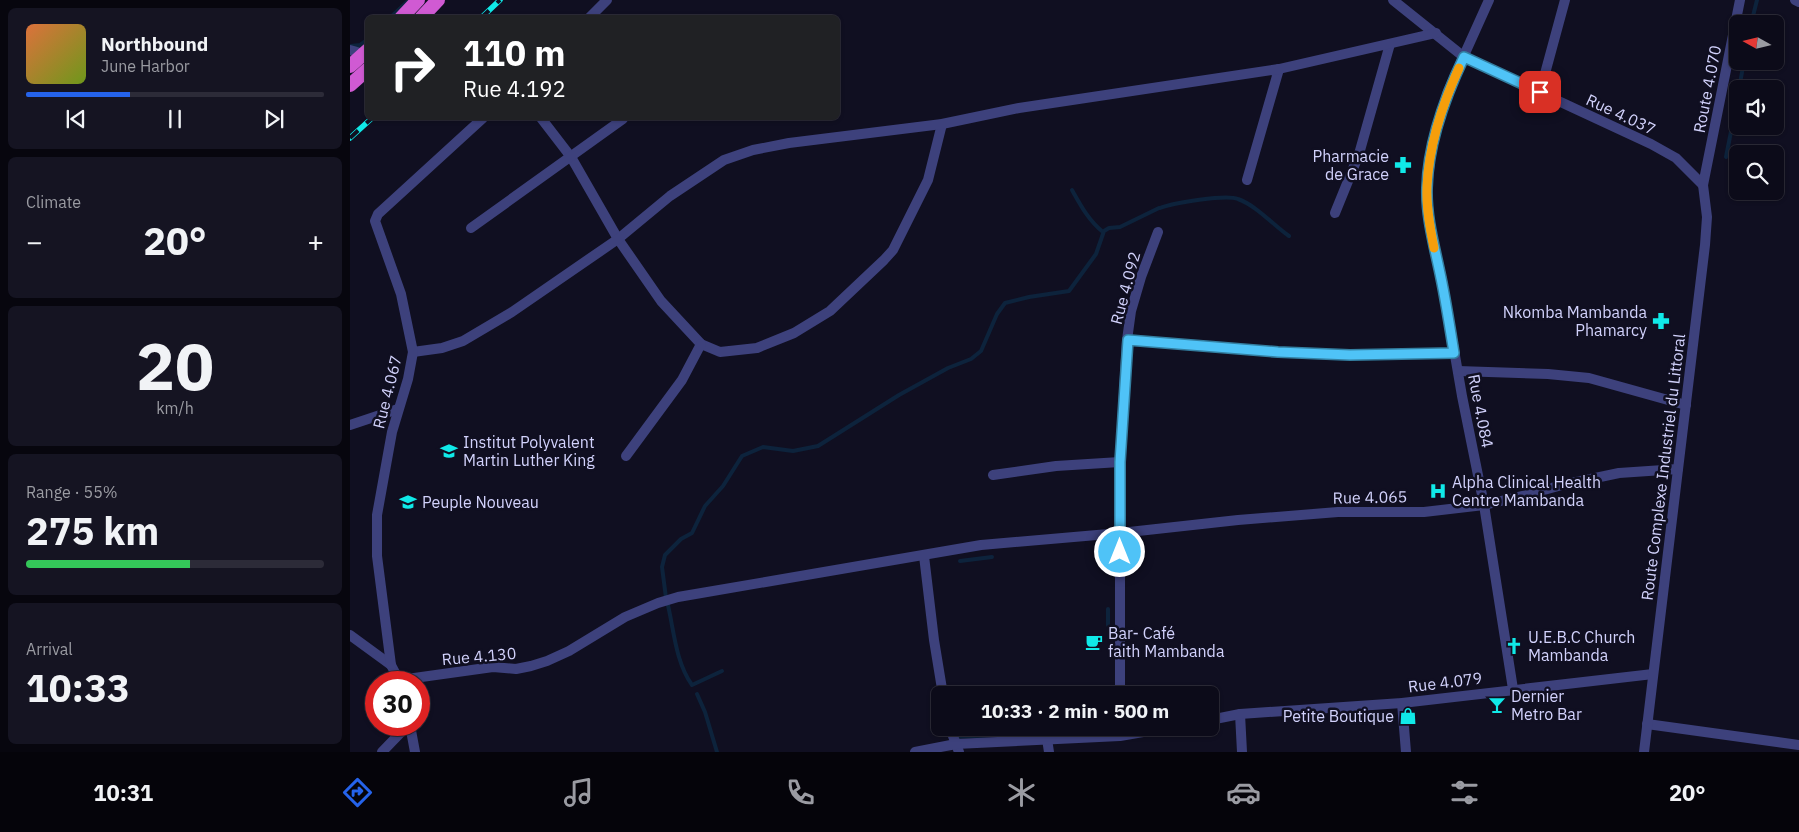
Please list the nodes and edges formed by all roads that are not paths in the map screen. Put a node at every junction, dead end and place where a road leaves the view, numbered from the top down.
1 (418, 0) edge
2 (438, 0) edge
3 (607, 0) edge
4 (1393, 0) edge
5 (1489, 0) edge
6 (1565, 0) edge
7 (1740, 0) edge
8 (1794, 0) edge
9 (1799, 2) edge
10 (403, 15) edge
11 (423, 15) edge
12 (592, 15) edge
13 (1436, 33) junction
14 (1390, 44) junction
15 (360, 51) edge
16 (1464, 57) junction
17 (350, 66) edge
18 (1279, 69) junction
19 (365, 72) edge
20 (350, 85) edge
21 (1540, 92) junction
22 (481, 120) edge
23 (542, 120) edge
24 (622, 120) edge
25 (942, 124) junction
26 (570, 158) junction
27 (1247, 180) dead end
28 (1703, 185) junction
29 (1335, 213) dead end
30 (471, 228) dead end
31 (1158, 232) dead end
32 (618, 239) junction
33 (1128, 340) junction
34 (701, 344) junction
35 (413, 352) junction
36 (1454, 353) junction
37 (1458, 371) junction
38 (1686, 405) junction
39 (398, 409) junction
40 (350, 425) edge
41 (626, 456) dead end
42 (1120, 462) junction
43 (1678, 469) junction
44 (993, 475) dead end
45 (1484, 505) junction
46 (1120, 534) junction
47 (924, 556) junction
48 (350, 635) edge
49 (391, 665) junction
50 (394, 671) edge
51 (1654, 674) junction
52 (430, 676) edge
53 (942, 686) edge
54 (1120, 686) edge
55 (1513, 689) junction
56 (1402, 703) junction
57 (1240, 714) junction
58 (1219, 718) edge
59 (1647, 724) junction
60 (398, 736) edge
61 (411, 736) edge
62 (953, 736) edge
63 (1078, 736) edge
64 (1047, 739) junction
65 (1799, 745) edge
66 (958, 748) edge
67 (382, 752) edge
68 (415, 752) edge
69 (915, 752) edge
70 (1049, 752) edge
71 (1242, 752) edge
72 (1406, 752) edge
73 (1644, 752) edge

1 - 10 highway
2 - 11 highway
3 - 12 street
4 - 13 street, Rue 4.037
5 - 16 street, Rue 4.084
6 - 21 street
7 - 28 street, Route 4.070
8 - 9 street
13 - 14 street
13 - 16 street, Rue 4.037
14 - 18 street
14 - 29 street
15 - 17 highway
16 - 21 street, Rue 4.037
16 - 36 street, Rue 4.084
18 - 25 street
18 - 27 street
19 - 20 highway
21 - 28 street, Rue 4.037
22 - 35 street, Rue 4.067
23 - 26 street
24 - 26 street
25 - 32 street
25 - 34 street
26 - 30 street
26 - 32 street
28 - 38 street, Route Complexe Industriel du Littoral
31 - 33 street, Rue 4.092
32 - 34 street
32 - 35 street
33 - 36 street
33 - 42 street, Rue 4.092
34 - 41 street
35 - 39 street, Rue 4.067
36 - 37 street, Rue 4.084
37 - 38 street
37 - 45 street, Rue 4.084
38 - 43 street, Route Complexe Industriel du Littoral
39 - 40 street
39 - 49 street, Rue 4.067
42 - 44 street
42 - 46 street, Rue 4.092
43 - 45 street, Rue 4.065
43 - 51 street, Route Complexe Industriel du Littoral
45 - 46 street, Rue 4.065
45 - 55 street, Rue 4.084
46 - 47 street, Rue 4.065
46 - 54 street, Rue 4.092
47 - 52 street, Rue 4.130
47 - 53 street
48 - 49 street
49 - 50 street
51 - 55 street, Rue 4.079
51 - 59 street, Route Complexe Industriel du Littoral
55 - 56 street, Rue 4.079
56 - 57 street, Rue 4.079
56 - 72 street
57 - 58 street, Rue 4.079
57 - 71 street
59 - 65 street
59 - 73 street, Route Complexe Industriel du Littoral
60 - 67 street
61 - 68 street
62 - 66 street
63 - 64 street
64 - 66 street
64 - 70 street
66 - 69 street

